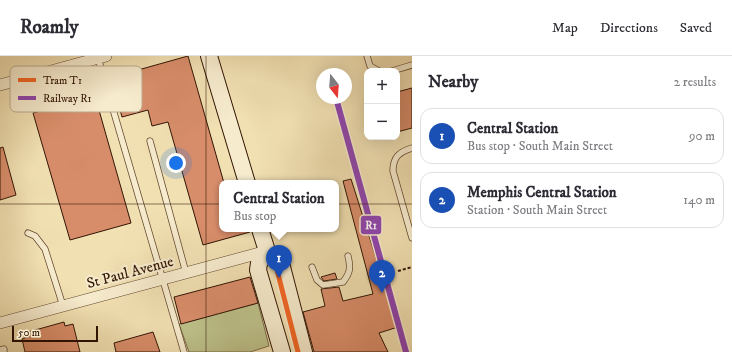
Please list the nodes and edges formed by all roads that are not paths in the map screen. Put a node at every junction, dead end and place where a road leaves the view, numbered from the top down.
1 (209, 56) edge
2 (367, 56) edge
3 (102, 57) edge
4 (412, 65) edge
5 (69, 66) edge
6 (374, 68) edge
7 (400, 69) edge
8 (10, 82) edge
9 (0, 85) edge
10 (117, 112) edge
11 (150, 141) dead end
12 (412, 148) edge
13 (246, 180) edge
14 (261, 232) edge
15 (28, 233) dead end
16 (412, 238) edge
17 (267, 251) junction
18 (348, 256) dead end
19 (312, 266) dead end
20 (186, 273) junction
21 (164, 278) junction
22 (63, 306) junction
23 (0, 322) edge
24 (0, 350) edge
25 (4, 352) edge
26 (184, 352) edge
27 (282, 352) edge
28 (304, 352) edge

1 - 13 main road
2 - 6 lane
3 - 5 street
4 - 7 lane
8 - 9 street
10 - 21 lane
11 - 20 lane
12 - 16 lane
14 - 17 main road
15 - 22 lane
17 - 20 street, St Paul Avenue
17 - 27 main road
17 - 28 main road
18 - 19 lane
20 - 21 street, St Paul Avenue
21 - 22 street, St Paul Avenue
21 - 26 lane
22 - 23 street, St Paul Avenue
24 - 25 lane

